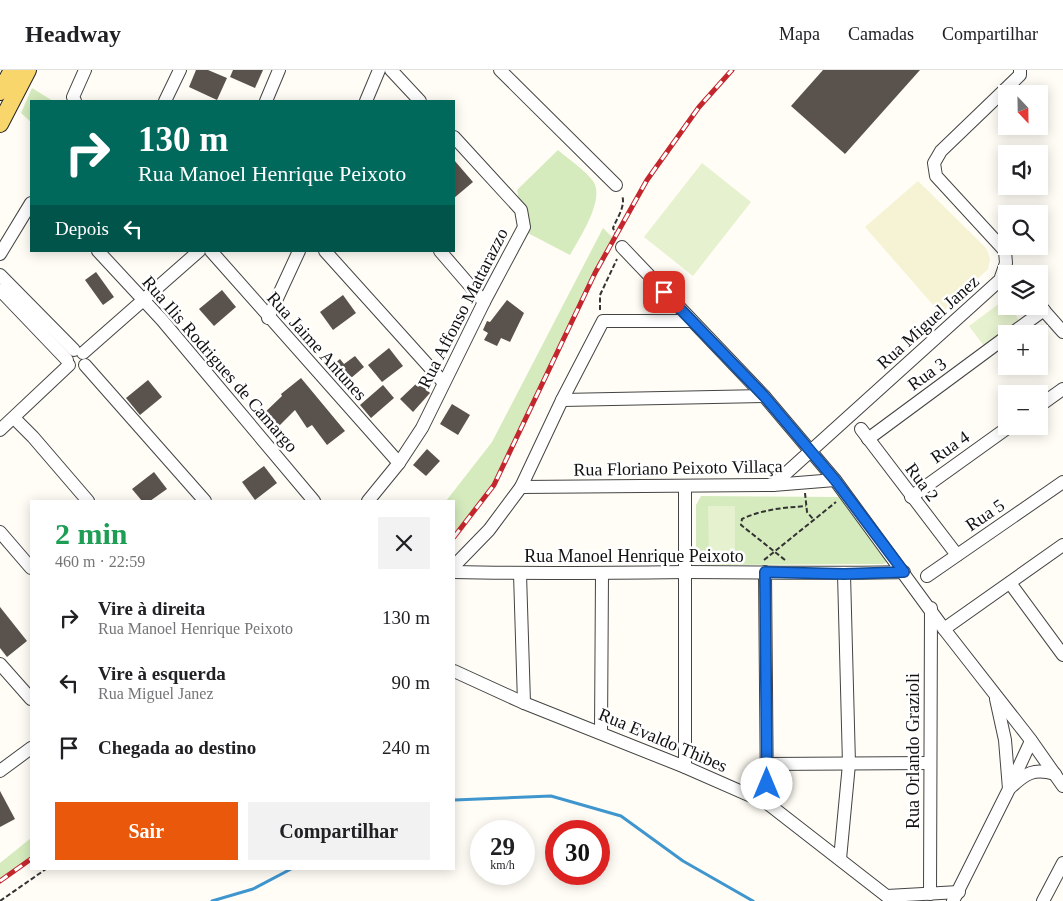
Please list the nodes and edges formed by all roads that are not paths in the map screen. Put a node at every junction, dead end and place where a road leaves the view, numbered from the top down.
1 (12, 70) edge
2 (28, 70) edge
3 (85, 70) edge
4 (180, 70) edge
5 (279, 70) edge
6 (379, 70) edge
7 (391, 70) edge
8 (500, 70) edge
9 (1020, 70) edge
10 (0, 92) edge
11 (74, 99) edge
12 (166, 100) edge
13 (266, 100) edge
14 (366, 100) edge
15 (419, 100) edge
16 (0, 124) edge
17 (455, 138) edge
18 (616, 185) road end
19 (30, 205) edge
20 (622, 247) road end
21 (99, 252) edge
22 (198, 252) edge
23 (212, 252) edge
24 (299, 252) edge
25 (326, 252) edge
26 (441, 252) edge
27 (0, 254) edge
28 (1005, 265) edge
29 (0, 274) edge
30 (998, 287) edge
31 (0, 290) edge
32 (144, 300) junction
33 (484, 302) junction
34 (1032, 315) edge
35 (1048, 315) edge
36 (268, 318) junction
37 (691, 321) junction
38 (1021, 325) edge
39 (1063, 332) edge
40 (998, 343) edge
41 (76, 359) junction
42 (443, 382) junction
43 (1063, 389) edge
44 (764, 396) junction
45 (562, 400) junction
46 (1048, 400) edge
47 (14, 418) junction
48 (0, 430) edge
49 (865, 434) joint
50 (998, 435) edge
51 (810, 452) junction
52 (399, 462) junction
53 (835, 480) junction
54 (1063, 482) edge
55 (773, 485) junction
56 (521, 487) junction
57 (684, 487) junction
58 (911, 497) junction
59 (87, 500) edge
60 (204, 500) edge
61 (313, 500) edge
62 (369, 500) edge
63 (0, 532) edge
64 (1063, 545) edge
65 (957, 555) junction
66 (455, 565) edge
67 (30, 567) edge
68 (455, 572) edge
69 (685, 572) junction
70 (765, 572) junction
71 (904, 572) junction
72 (520, 574) junction
73 (602, 574) junction
74 (844, 574) junction
75 (927, 576) dead end
76 (1010, 583) junction
77 (931, 608) junction
78 (944, 629) junction
79 (1063, 655) edge
80 (0, 664) edge
81 (455, 671) edge
82 (995, 694) junction
83 (30, 698) edge
84 (524, 704) junction
85 (601, 732) junction
86 (1031, 741) junction
87 (30, 749) edge
88 (930, 763) junction
89 (767, 764) junction
90 (849, 764) junction
91 (685, 767) junction
92 (0, 771) edge
93 (1055, 774) junction
94 (1063, 786) edge
95 (1009, 789) junction
96 (767, 804) junction
97 (840, 859) junction
98 (1063, 863) edge
99 (930, 894) junction
100 (956, 896) edge
101 (890, 898) edge
102 (1043, 901) edge

1 - 10 main road
2 - 16 main road
3 - 11 street
4 - 12 street
5 - 13 street
6 - 14 street
7 - 15 street
8 - 18 street
9 - 28 street, Rua Miguel Janez
17 - 33 street, Rua Affonso Mattarazzo
19 - 27 street
20 - 37 street
21 - 32 street, Rua Ilis Rodrigues de Camargo
22 - 32 street
23 - 36 street, Rua Jaime Antunes
24 - 36 street
25 - 42 street
26 - 33 street
29 - 41 street
30 - 51 street, Rua Miguel Janez
31 - 41 street
32 - 41 street
32 - 61 street, Rua Ilis Rodrigues de Camargo
33 - 42 street, Rua Affonso Mattarazzo
34 - 38 street
35 - 39 street
36 - 52 street, Rua Jaime Antunes
37 - 44 street
37 - 45 street
40 - 49 street, Rua 3
41 - 47 street
41 - 60 street
42 - 52 street, Rua Affonso Mattarazzo
43 - 46 street
44 - 45 street
44 - 51 street
45 - 56 street
47 - 48 street
47 - 59 street
49 - 58 street, Rua 2
50 - 58 street, Rua 4
51 - 53 street
51 - 55 street, Rua Miguel Janez
52 - 62 street, Rua Affonso Mattarazzo
53 - 55 street, Rua Floriano Peixoto Villaça
53 - 71 street
54 - 65 street, Rua 5
55 - 57 street, Rua Floriano Peixoto Villaça
56 - 57 street, Rua Floriano Peixoto Villaça
56 - 66 street
57 - 69 street
58 - 65 street, Rua 2
63 - 67 street
64 - 76 street
65 - 75 street, Rua 5
68 - 72 street, Rua Manoel Henrique Peixoto
69 - 70 street, Rua Manoel Henrique Peixoto
69 - 73 street, Rua Manoel Henrique Peixoto
69 - 91 street
70 - 74 street, Rua Manoel Henrique Peixoto
70 - 89 street
71 - 74 street, Rua Manoel Henrique Peixoto
71 - 77 street
72 - 73 street, Rua Manoel Henrique Peixoto
72 - 84 street
73 - 85 street
74 - 90 street
76 - 78 street
76 - 79 street
77 - 78 street
77 - 88 street, Rua Orlando Grazioli
78 - 82 street
80 - 83 street
81 - 84 street, Rua Evaldo Thibes
82 - 86 street
82 - 95 street
84 - 85 street, Rua Evaldo Thibes
85 - 91 street, Rua Evaldo Thibes
86 - 93 street
86 - 95 street
87 - 92 street
88 - 90 street
88 - 99 street, Rua Orlando Grazioli
89 - 90 street
89 - 96 street
90 - 97 street
91 - 96 street, Rua Evaldo Thibes
93 - 94 street
93 - 95 street
95 - 100 street
96 - 97 street, Rua Evaldo Thibes
97 - 101 street, Rua Evaldo Thibes
98 - 102 street
99 - 100 street
99 - 101 street

